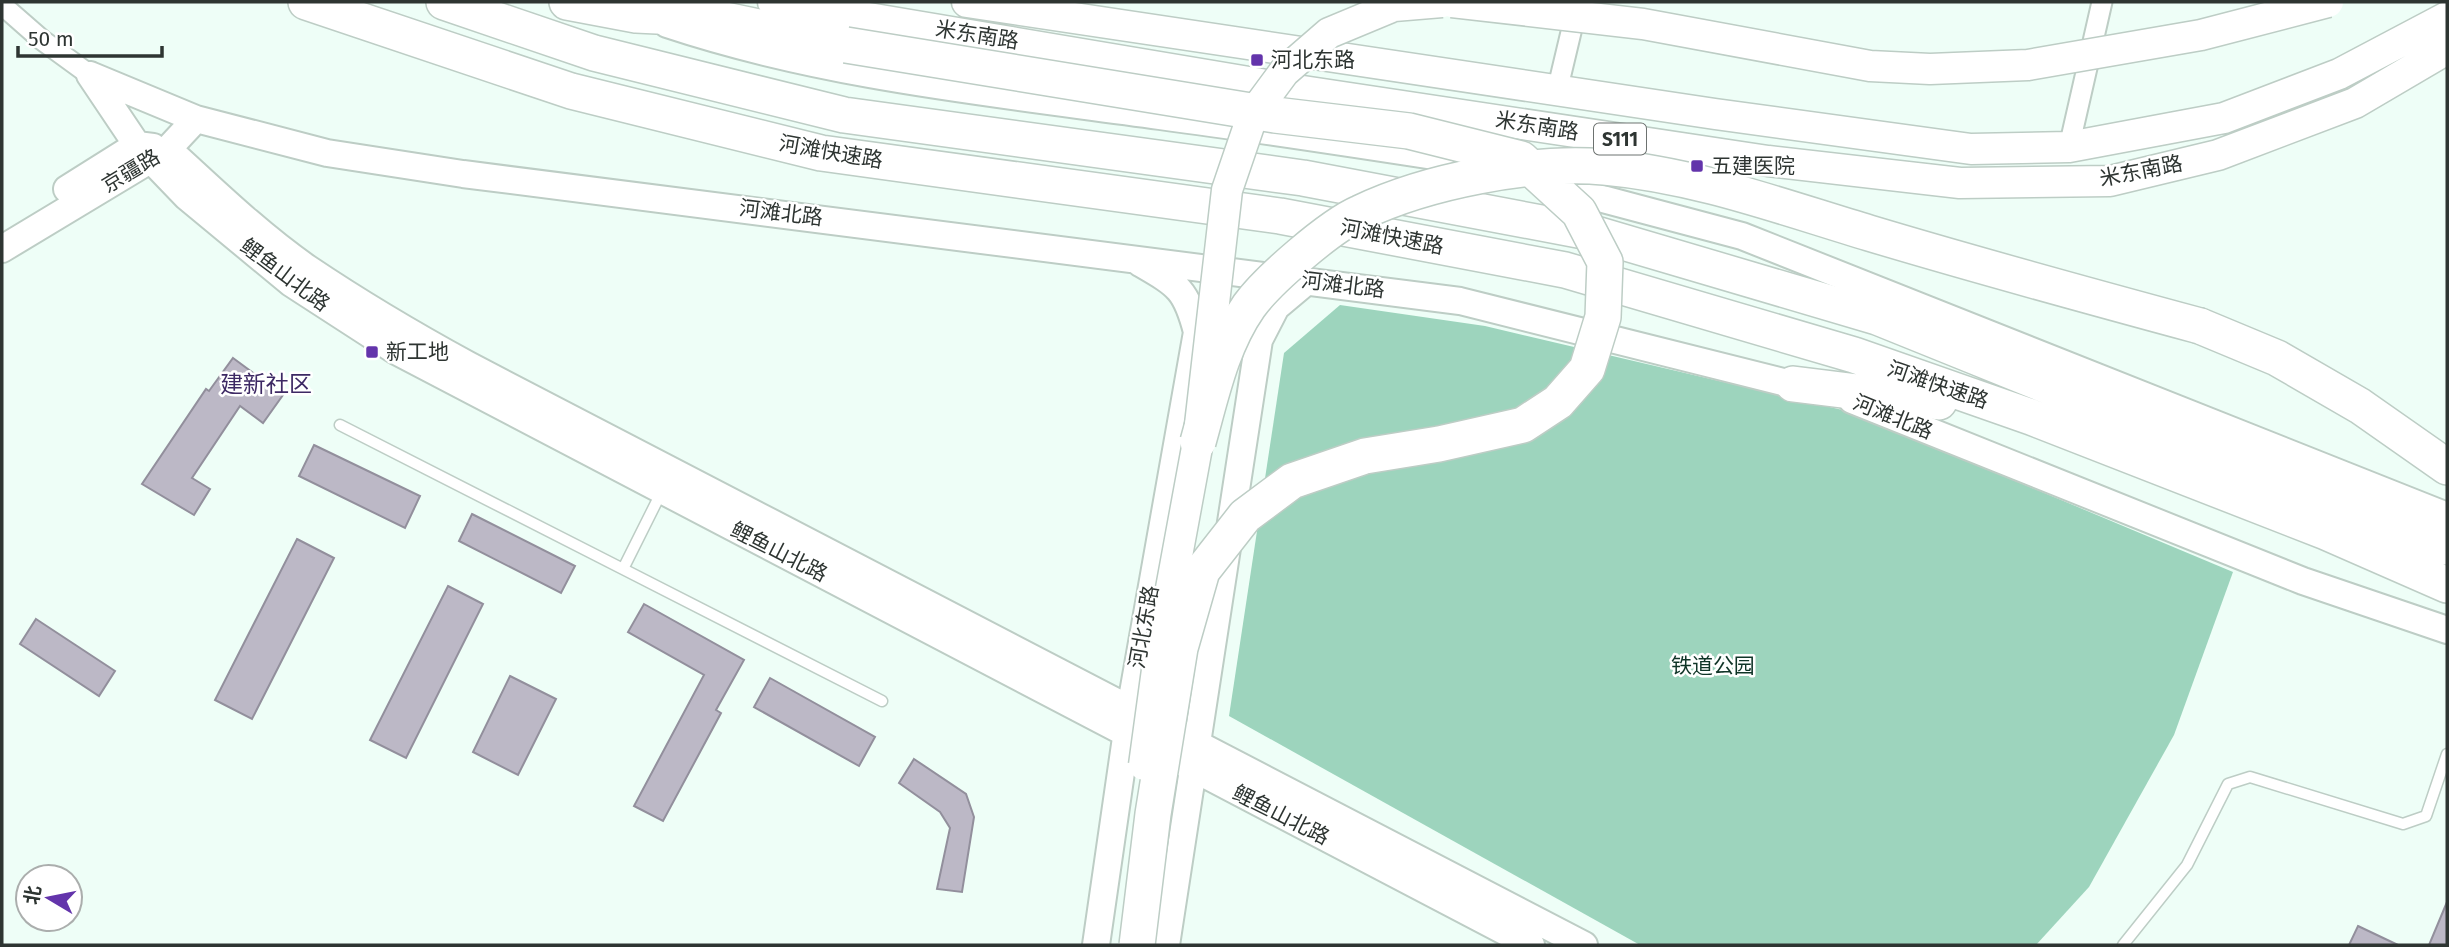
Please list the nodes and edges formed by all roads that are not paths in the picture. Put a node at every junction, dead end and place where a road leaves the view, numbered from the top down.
1 (306, 2) edge
2 (443, 2) edge
3 (567, 2) edge
4 (773, 2) edge
5 (967, 2) edge
6 (1442, 2) edge
7 (1452, 2) edge
8 (1578, 2) edge
9 (2102, 2) edge
10 (2328, 2) edge
11 (2, 5) edge
12 (636, 15) junction
13 (2447, 17) edge
14 (2447, 49) edge
15 (90, 75) junction
16 (1465, 77) junction
17 (1557, 91) junction
18 (1460, 114) junction
19 (195, 119) junction
20 (2069, 147) junction
21 (152, 151) junction
22 (1453, 159) junction
23 (2, 229) edge
24 (2, 250) edge
25 (1129, 257) junction
26 (1307, 281) junction
27 (1793, 384) junction
28 (2031, 416) junction
29 (340, 425) dead end
30 (1188, 438) junction
31 (1241, 445) junction
32 (2447, 467) edge
33 (666, 482) junction
34 (2447, 516) edge
35 (2447, 547) edge
36 (623, 569) junction
37 (2447, 585) edge
38 (2447, 630) edge
39 (882, 701) dead end
40 (1128, 721) junction
41 (2447, 754) edge
42 (1193, 755) junction
43 (1096, 945) edge
44 (1119, 945) edge
45 (1137, 945) edge
46 (1166, 945) edge
47 (1531, 945) edge
48 (1584, 945) edge
49 (2123, 945) edge

1 - 28 highway, 河滩快速路
2 - 35 highway, 河滩快速路
3 - 12 highway
4 - 18 main road, 米东南路 / S111
5 - 16 main road, 米东南路 / S111
6 - 30 main road, bridge
7 - 10 main road, bridge
8 - 17 street
9 - 20 street
11 - 15 street
12 - 22 street
12 - 45 highway, bridge
13 - 20 main road, 米东南路 / S111
14 - 18 main road, 米东南路 / S111
15 - 19 street, 河滩北路
15 - 21 street, 鲤鱼山北路
16 - 17 main road, 米东南路 / S111
16 - 18 street
17 - 20 main road, 米东南路 / S111
18 - 22 street
19 - 21 street
19 - 25 street, 河滩北路
21 - 23 street, 京疆路
21 - 24 street, 京疆路
21 - 33 street, 鲤鱼山北路
22 - 34 street
25 - 26 street, 河滩北路
25 - 30 street, 河北东路
26 - 27 street, 河滩北路
26 - 31 street
27 - 28 highway
27 - 38 street, 河滩北路
28 - 37 highway, 河滩快速路
29 - 36 lane
30 - 31 street
30 - 32 highway, bridge
30 - 40 street, 河北东路
30 - 44 main road, bridge
31 - 42 street
33 - 36 lane
33 - 40 street, 鲤鱼山北路
36 - 39 lane
40 - 42 street, 鲤鱼山北路
40 - 43 street, 河北东路
41 - 49 lane
42 - 46 street
42 - 47 street, 鲤鱼山北路
42 - 48 street, 鲤鱼山北路

